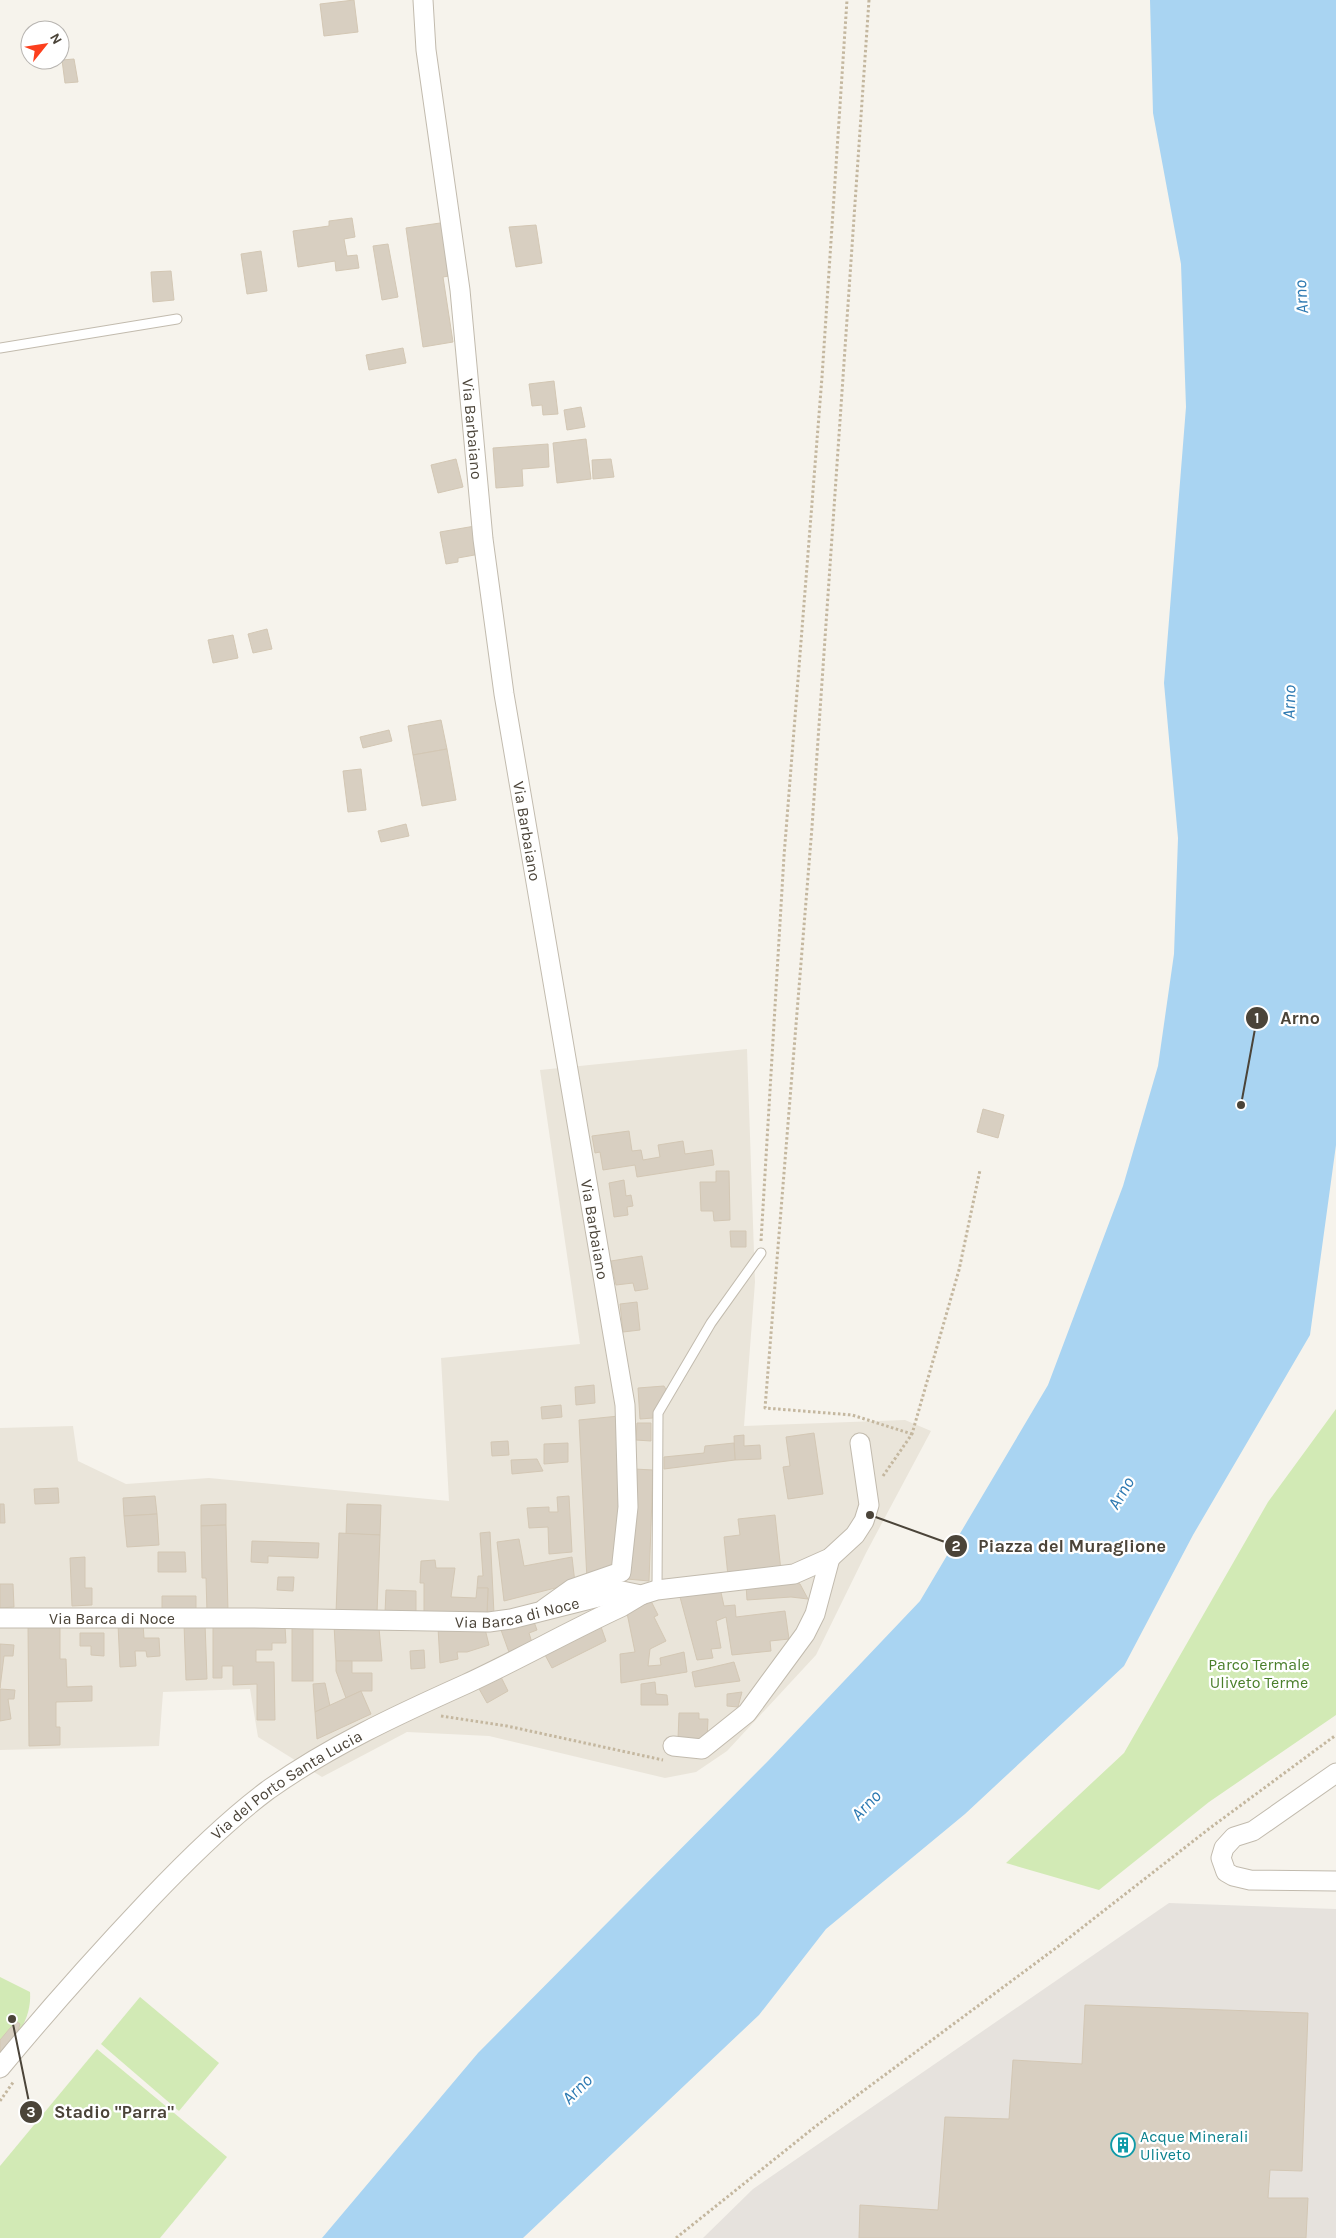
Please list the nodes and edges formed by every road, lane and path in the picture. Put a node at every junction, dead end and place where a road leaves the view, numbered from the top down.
1 (423, 0) edge
2 (847, 0) edge
3 (869, 0) edge
4 (177, 319) dead end
5 (0, 348) edge
6 (980, 1170) dead end
7 (760, 1253) joint
8 (912, 1434) junction
9 (860, 1443) dead end
10 (869, 1494) junction
11 (830, 1558) junction
12 (649, 1592) junction
13 (544, 1609) junction
14 (0, 1618) edge
15 (433, 1715) dead end
16 (1336, 1735) edge
17 (672, 1754) joint
18 (1336, 1773) edge
19 (1336, 1881) edge
20 (0, 2068) edge
21 (676, 2238) edge

1 - 13 street, Via Barbaiano
2 - 7 path
3 - 8 path
4 - 5 lane
6 - 8 path
7 - 12 lane
8 - 10 path
9 - 10 street
10 - 11 street
11 - 12 street, Via Barca di Noce
11 - 17 street
12 - 13 street, Via Barca di Noce
12 - 20 street, Via del Porto Santa Lucia
13 - 14 street, Via Barca di Noce
15 - 17 path
16 - 21 path
18 - 19 street

